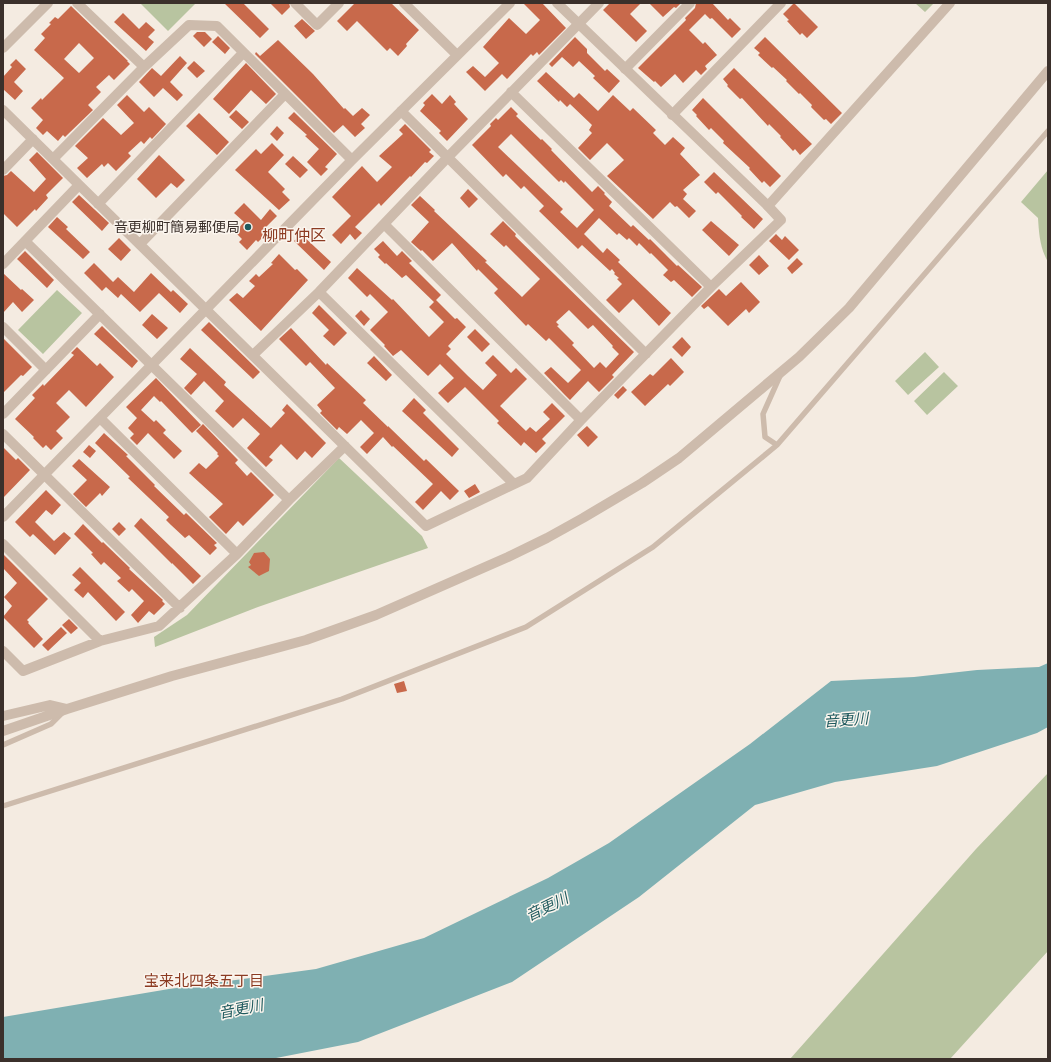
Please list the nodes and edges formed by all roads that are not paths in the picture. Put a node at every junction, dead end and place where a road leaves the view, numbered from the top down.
1 (48, 3) edge
2 (77, 3) edge
3 (295, 3) edge
4 (339, 3) edge
5 (404, 3) edge
6 (510, 3) edge
7 (557, 3) edge
8 (599, 3) edge
9 (690, 3) edge
10 (781, 3) edge
11 (950, 3) edge
12 (578, 24) junction
13 (3, 48) edge
14 (243, 53) junction
15 (457, 55) junction
16 (144, 67) junction
17 (625, 69) junction
18 (1048, 71) edge
19 (511, 92) junction
20 (285, 94) junction
21 (3, 110) edge
22 (401, 111) junction
23 (672, 115) junction
24 (1048, 131) edge
25 (33, 140) junction
26 (448, 157) junction
27 (53, 159) junction
28 (352, 160) junction
29 (3, 170) edge
30 (79, 185) junction
31 (98, 204) junction
32 (768, 206) junction
33 (384, 224) junction
34 (25, 241) junction
35 (140, 244) junction
36 (3, 264) edge
37 (711, 287) junction
38 (319, 292) junction
39 (207, 310) junction
40 (100, 314) junction
41 (3, 327) edge
42 (646, 354) junction
43 (253, 355) junction
44 (151, 365) junction
45 (46, 370) junction
46 (783, 370) junction
47 (3, 414) edge
48 (100, 418) junction
49 (581, 420) junction
50 (3, 434) edge
51 (777, 445) junction
52 (345, 446) junction
53 (44, 474) junction
54 (514, 484) junction
55 (289, 500) junction
56 (3, 517) edge
57 (3, 544) edge
58 (237, 554) junction
59 (180, 608) junction
60 (100, 641) junction
61 (3, 651) edge
62 (66, 708) junction
63 (3, 716) edge
64 (3, 730) edge
65 (3, 745) edge
66 (3, 806) edge

1 - 13 street
2 - 16 street
3 - 4 street
5 - 15 street
6 - 15 street
7 - 12 street
8 - 12 street
9 - 17 street
10 - 23 street
11 - 32 street
12 - 17 street
12 - 19 street
14 - 16 street
14 - 20 street
14 - 31 street
15 - 22 street
16 - 27 street
17 - 23 street
18 - 46 street
19 - 26 street
19 - 37 street
20 - 28 street
20 - 35 street
21 - 25 street
22 - 26 street
22 - 28 street
23 - 32 street
24 - 51 lane
25 - 27 street
25 - 29 street
26 - 33 street
26 - 42 street
27 - 30 street
28 - 39 street
30 - 31 street
30 - 34 street
31 - 35 street
32 - 37 street
33 - 38 street
33 - 49 street
34 - 36 street
34 - 40 street
35 - 39 street
37 - 42 street
38 - 43 street
38 - 54 street
39 - 43 street
39 - 44 street
40 - 44 street
40 - 45 street
41 - 45 street
42 - 49 street
43 - 52 street
44 - 48 street
44 - 55 street
45 - 47 street
46 - 51 lane
46 - 62 street
48 - 53 street
48 - 58 street
49 - 54 street
50 - 53 street
51 - 66 lane
52 - 54 street
52 - 55 street
53 - 56 street
53 - 59 street
55 - 58 street
57 - 60 street
58 - 59 street
59 - 60 street
60 - 61 street
62 - 63 street
62 - 64 street
62 - 65 lane

